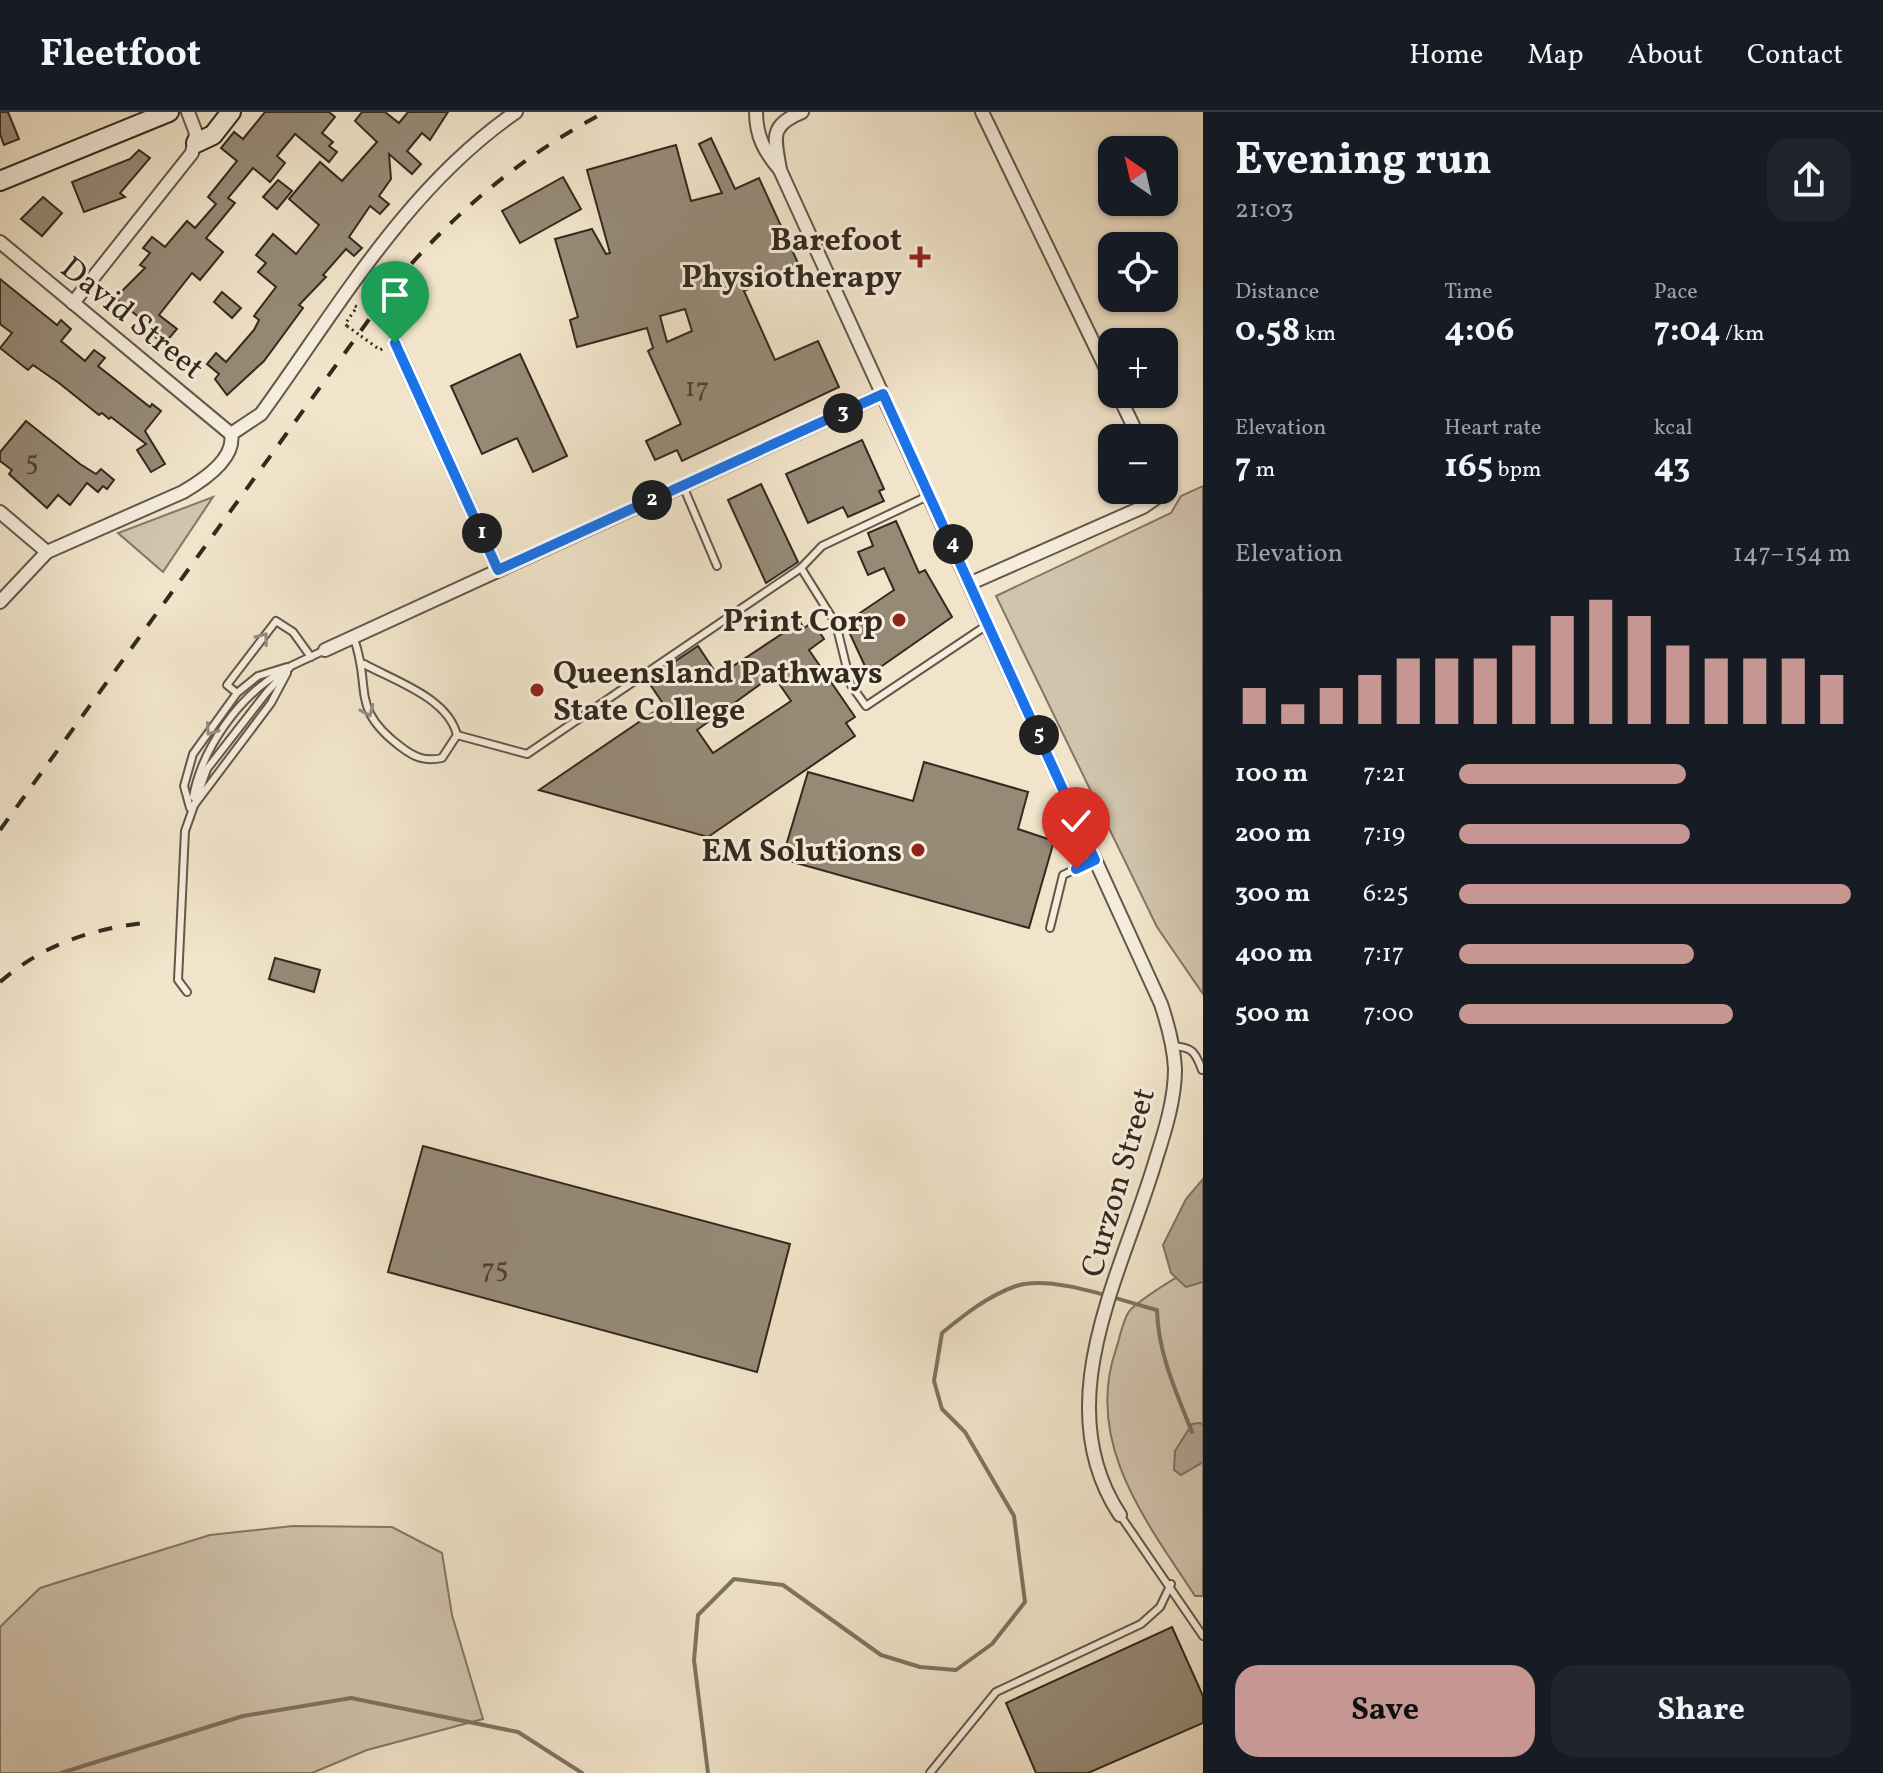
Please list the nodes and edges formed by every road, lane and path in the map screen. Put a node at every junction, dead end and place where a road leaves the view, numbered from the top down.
1 (169, 112) edge
2 (188, 112) edge
3 (231, 112) edge
4 (516, 112) edge
5 (756, 112) edge
6 (802, 112) edge
7 (982, 112) edge
8 (196, 143) junction
9 (780, 170) junction
10 (0, 181) edge
11 (0, 242) edge
12 (73, 303) junction
13 (357, 307) dead end
14 (395, 343) dead end
15 (380, 350) dead end
16 (1098, 352) edge
17 (883, 394) junction
18 (231, 434) junction
19 (683, 486) junction
20 (930, 495) junction
21 (1147, 504) edge
22 (0, 512) edge
23 (47, 552) junction
24 (717, 566) dead end
25 (801, 568) junction
26 (498, 570) junction
27 (971, 583) junction
28 (0, 602) edge
29 (989, 623) junction
30 (353, 636) junction
31 (325, 650) joint
32 (311, 657) junction
33 (364, 664) junction
34 (291, 666) junction
35 (237, 693) junction
36 (457, 735) junction
37 (190, 810) junction
38 (1095, 860) junction
39 (1050, 928) dead end
40 (187, 992) dead end
41 (1172, 1046) junction
42 (1202, 1070) edge
43 (1120, 1515) joint
44 (1171, 1584) junction
45 (1203, 1636) edge
46 (930, 1773) edge

1 - 10 main road
2 - 8 street
3 - 8 main road
4 - 18 street
5 - 9 street, Curzon Street
6 - 9 street, Curzon Street
7 - 16 street
8 - 12 street
9 - 17 street, Curzon Street
11 - 12 street, David Street
12 - 18 street, David Street
13 - 15 path, bridge
14 - 26 street
17 - 19 street
17 - 20 street, Curzon Street
18 - 23 street
19 - 24 lane
19 - 26 street
20 - 25 lane
20 - 27 street, Curzon Street
21 - 27 street
22 - 23 street
23 - 28 street
25 - 29 lane
25 - 36 lane
26 - 30 street
27 - 29 street, Curzon Street
29 - 38 street, Curzon Street
30 - 31 street
30 - 33 lane
31 - 32 lane
32 - 34 lane
35 -> 32 lane
33 - 36 lane
33 -> 36 lane
34 - 35 lane
34 - 37 lane
34 - 37 lane
34 - 37 lane
35 -> 37 lane
37 - 40 lane
38 - 39 lane
38 - 41 street, Curzon Street
41 - 42 lane
41 - 43 street, Curzon Street
43 - 44 lane
44 - 45 lane
44 - 46 lane

